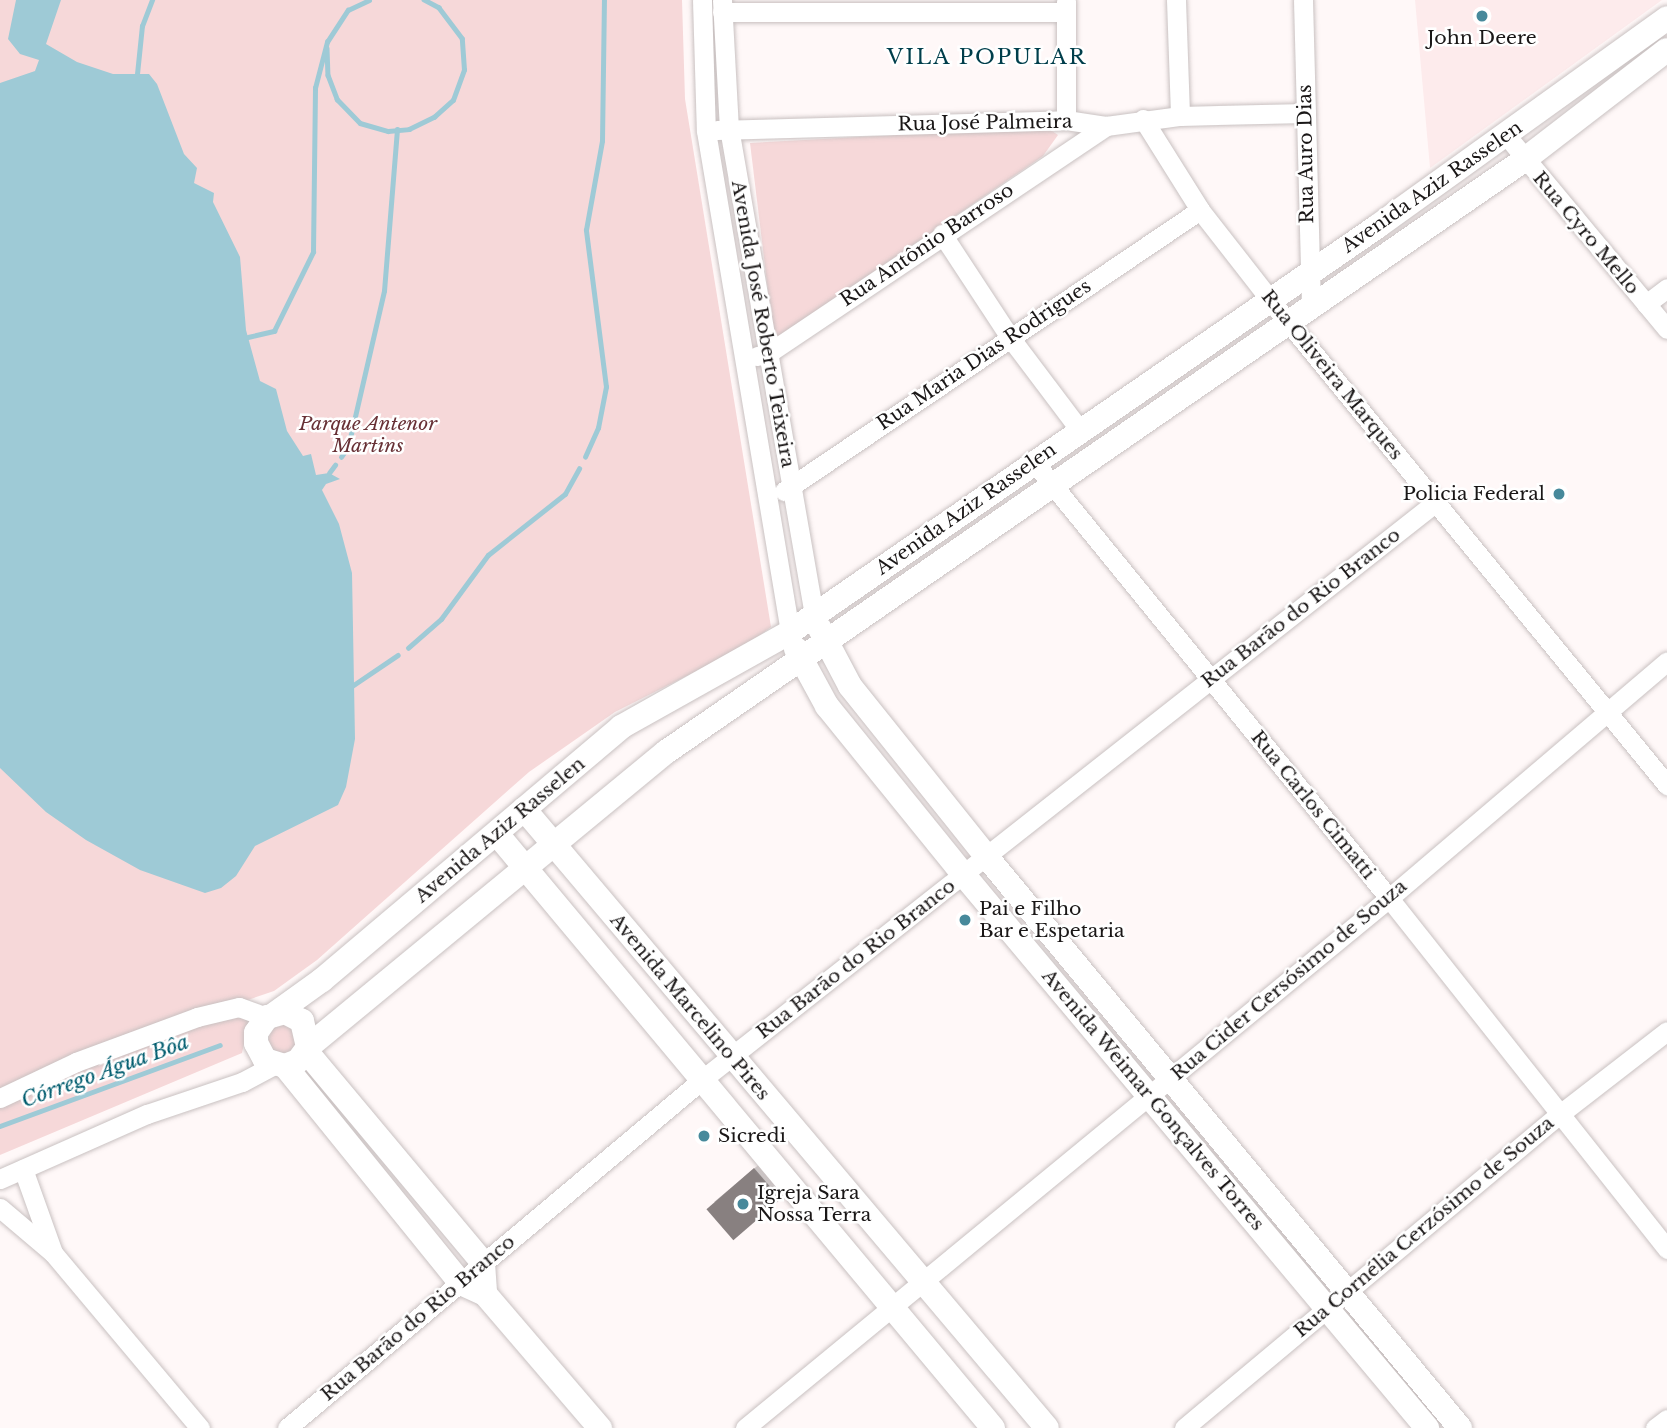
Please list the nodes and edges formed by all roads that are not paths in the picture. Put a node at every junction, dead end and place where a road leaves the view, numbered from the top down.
1 (702, 0) edge
2 (1176, 0) edge
3 (1303, 0) edge
4 (722, 6) edge
5 (1066, 6) edge
6 (1667, 18) edge
7 (1667, 50) edge
8 (1306, 113) junction
9 (1180, 116) junction
10 (1143, 119) junction
11 (1066, 120) junction
12 (1106, 126) junction
13 (729, 128) junction
14 (706, 131) junction
15 (1506, 135) junction
16 (1524, 160) junction
17 (1200, 209) junction
18 (942, 234) junction
19 (1309, 272) junction
20 (1667, 288) edge
21 (1646, 304) junction
22 (1311, 307) junction
23 (1279, 311) junction
24 (1667, 329) edge
25 (1009, 336) junction
26 (767, 354) junction
27 (746, 358) junction
28 (1079, 429) junction
29 (1034, 462) junction
30 (1051, 484) junction
31 (792, 488) junction
32 (767, 498) junction
33 (1436, 502) junction
34 (814, 615) junction
35 (790, 632) junction
36 (827, 644) junction
37 (1667, 661) edge
38 (801, 662) junction
39 (1210, 679) junction
40 (1606, 711) junction
41 (1667, 785) edge
42 (524, 809) junction
43 (497, 834) junction
44 (553, 843) junction
45 (986, 856) junction
46 (524, 867) junction
47 (963, 874) junction
48 (1389, 898) junction
49 (272, 1015) junction
50 (1667, 1031) edge
51 (307, 1049) junction
52 (731, 1057) junction
53 (279, 1065) junction
54 (704, 1078) junction
55 (1170, 1078) junction
56 (1150, 1094) junction
57 (0, 1098) edge
58 (1560, 1114) junction
59 (23, 1169) junction
60 (0, 1179) edge
61 (38, 1201) junction
62 (4, 1214) edge
63 (463, 1239) junction
64 (1667, 1250) edge
65 (53, 1253) junction
66 (441, 1258) junction
67 (484, 1263) junction
68 (924, 1280) junction
69 (461, 1283) junction
70 (1346, 1291) junction
71 (485, 1294) junction
72 (892, 1307) junction
73 (1327, 1308) junction
74 (1667, 1419) edge
75 (200, 1428) edge
76 (287, 1428) edge
77 (600, 1428) edge
78 (745, 1428) edge
79 (993, 1428) edge
80 (1047, 1428) edge
81 (1184, 1428) edge
82 (1427, 1428) edge
83 (1460, 1428) edge
84 (1655, 1428) edge

1 - 14 street, Avenida José Roberto Teixeira
2 - 9 street
3 - 8 street, Rua Auro Dias
4 - 5 street
4 - 13 street, Avenida José Roberto Teixeira
5 - 11 street
6 - 15 main road, Avenida Aziz Rasselen
7 - 16 main road, Avenida Aziz Rasselen
8 - 9 street, Rua José Palmeira
8 - 19 street, Rua Auro Dias
9 - 10 street, Rua José Palmeira
10 - 12 street, Rua José Palmeira
10 - 17 street, Rua Oliveira Marques
11 - 12 street, Rua José Palmeira
11 - 13 street, Rua José Palmeira
12 - 18 street, Rua Antônio Barroso
13 - 14 street, Rua José Palmeira
13 - 26 street, Avenida José Roberto Teixeira
14 - 27 street, Avenida José Roberto Teixeira
15 - 16 street, Rua Cyro Mello
15 - 19 main road, Avenida Aziz Rasselen
16 - 21 street, Rua Cyro Mello
16 - 22 main road, Avenida Aziz Rasselen
17 - 23 street, Rua Oliveira Marques
17 - 25 street, Rua Maria Dias Rodrigues
18 - 25 street
18 - 26 street, Rua Antônio Barroso
19 - 22 street, Rua Auro Dias
19 - 23 main road, Avenida Aziz Rasselen
20 - 21 street
21 - 24 street, Rua Cyro Mello
22 - 23 main road, Avenida Aziz Rasselen
23 - 28 main road, Avenida Aziz Rasselen
23 - 30 main road, Avenida Aziz Rasselen
23 - 33 street, Rua Oliveira Marques
25 - 28 street
25 - 31 street, Rua Maria Dias Rodrigues
26 - 27 street, Rua Antônio Barroso
26 - 31 street, Avenida José Roberto Teixeira
27 - 32 street, Avenida José Roberto Teixeira
28 - 29 main road, Avenida Aziz Rasselen
29 - 30 street, Rua Carlos Cimatti
29 - 34 main road, Avenida Aziz Rasselen
30 - 36 main road, Avenida Aziz Rasselen
30 - 39 street, Rua Carlos Cimatti
31 - 32 street, Rua Maria Dias Rodrigues
31 - 34 street, Avenida José Roberto Teixeira
32 - 35 street, Avenida José Roberto Teixeira
33 - 39 street, Rua Barão do Rio Branco
33 - 40 street, Rua Oliveira Marques
34 - 35 main road, Avenida Aziz Rasselen
34 - 36 main road, Avenida José Roberto Teixeira
35 - 38 main road, Avenida Weimar Gonçalves Torres
35 - 42 main road, Avenida Aziz Rasselen
36 - 38 main road, Avenida Aziz Rasselen
36 - 45 main road, Avenida Weimar Gonçalves Torres
37 - 40 street, Rua Cider Cersósimo de Souza
38 - 44 main road, Avenida Aziz Rasselen
38 - 47 main road, Avenida Weimar Gonçalves Torres
39 - 45 street, Rua Barão do Rio Branco
39 - 48 street, Rua Carlos Cimatti
40 - 41 street, Rua Oliveira Marques
40 - 48 street, Rua Cider Cersósimo de Souza
42 - 43 main road, Avenida Aziz Rasselen
42 - 44 main road, Avenida Marcelino Pires
43 - 46 main road, Avenida Marcelino Pires
43 - 49 main road, Avenida Aziz Rasselen
44 - 46 main road, Avenida Aziz Rasselen
44 - 52 main road, Avenida Marcelino Pires
45 - 47 street, Rua Barão do Rio Branco
45 - 55 main road, Avenida Weimar Gonçalves Torres
46 - 51 main road, Avenida Aziz Rasselen
46 - 54 main road, Avenida Marcelino Pires
47 - 52 street, Rua Barão do Rio Branco
47 - 56 main road, Avenida Weimar Gonçalves Torres
48 - 55 street, Rua Cider Cersósimo de Souza
48 - 58 street, Rua Carlos Cimatti
49 - 51 main road
49 - 53 main road
49 - 57 street
50 - 58 street, Rua Cornélia Cerzósimo de Souza
51 - 53 main road, Avenida Aziz Rasselen
51 - 63 main road
52 - 54 street, Rua Barão do Rio Branco
52 - 68 main road, Avenida Marcelino Pires
53 - 59 street
53 - 66 main road
54 - 67 street, Rua Barão do Rio Branco
54 - 72 main road, Avenida Marcelino Pires
55 - 56 street, Rua Cider Cersósimo de Souza
55 - 70 main road, Avenida Weimar Gonçalves Torres
56 - 68 street, Rua Cider Cersósimo de Souza
56 - 73 main road, Avenida Weimar Gonçalves Torres
58 - 64 street, Rua Carlos Cimatti
58 - 70 street, Rua Cornélia Cerzósimo de Souza
59 - 60 street
59 - 61 street
61 - 62 street
61 - 65 street
62 - 65 street
63 - 66 main road
63 - 67 main road
65 - 75 street
66 - 69 main road
67 - 69 street, Rua Barão do Rio Branco
67 - 71 main road
68 - 72 street, Rua Cider Cersósimo de Souza
68 - 80 main road, Avenida Marcelino Pires
69 - 71 main road
69 - 76 street, Rua Barão do Rio Branco
70 - 73 street, Rua Cornélia Cerzósimo de Souza
70 - 83 main road, Avenida Weimar Gonçalves Torres
71 - 77 main road
72 - 78 street, Rua Cider Cersósimo de Souza
72 - 79 main road, Avenida Marcelino Pires
73 - 81 street, Rua Cornélia Cerzósimo de Souza
73 - 82 main road, Avenida Weimar Gonçalves Torres
74 - 84 street

